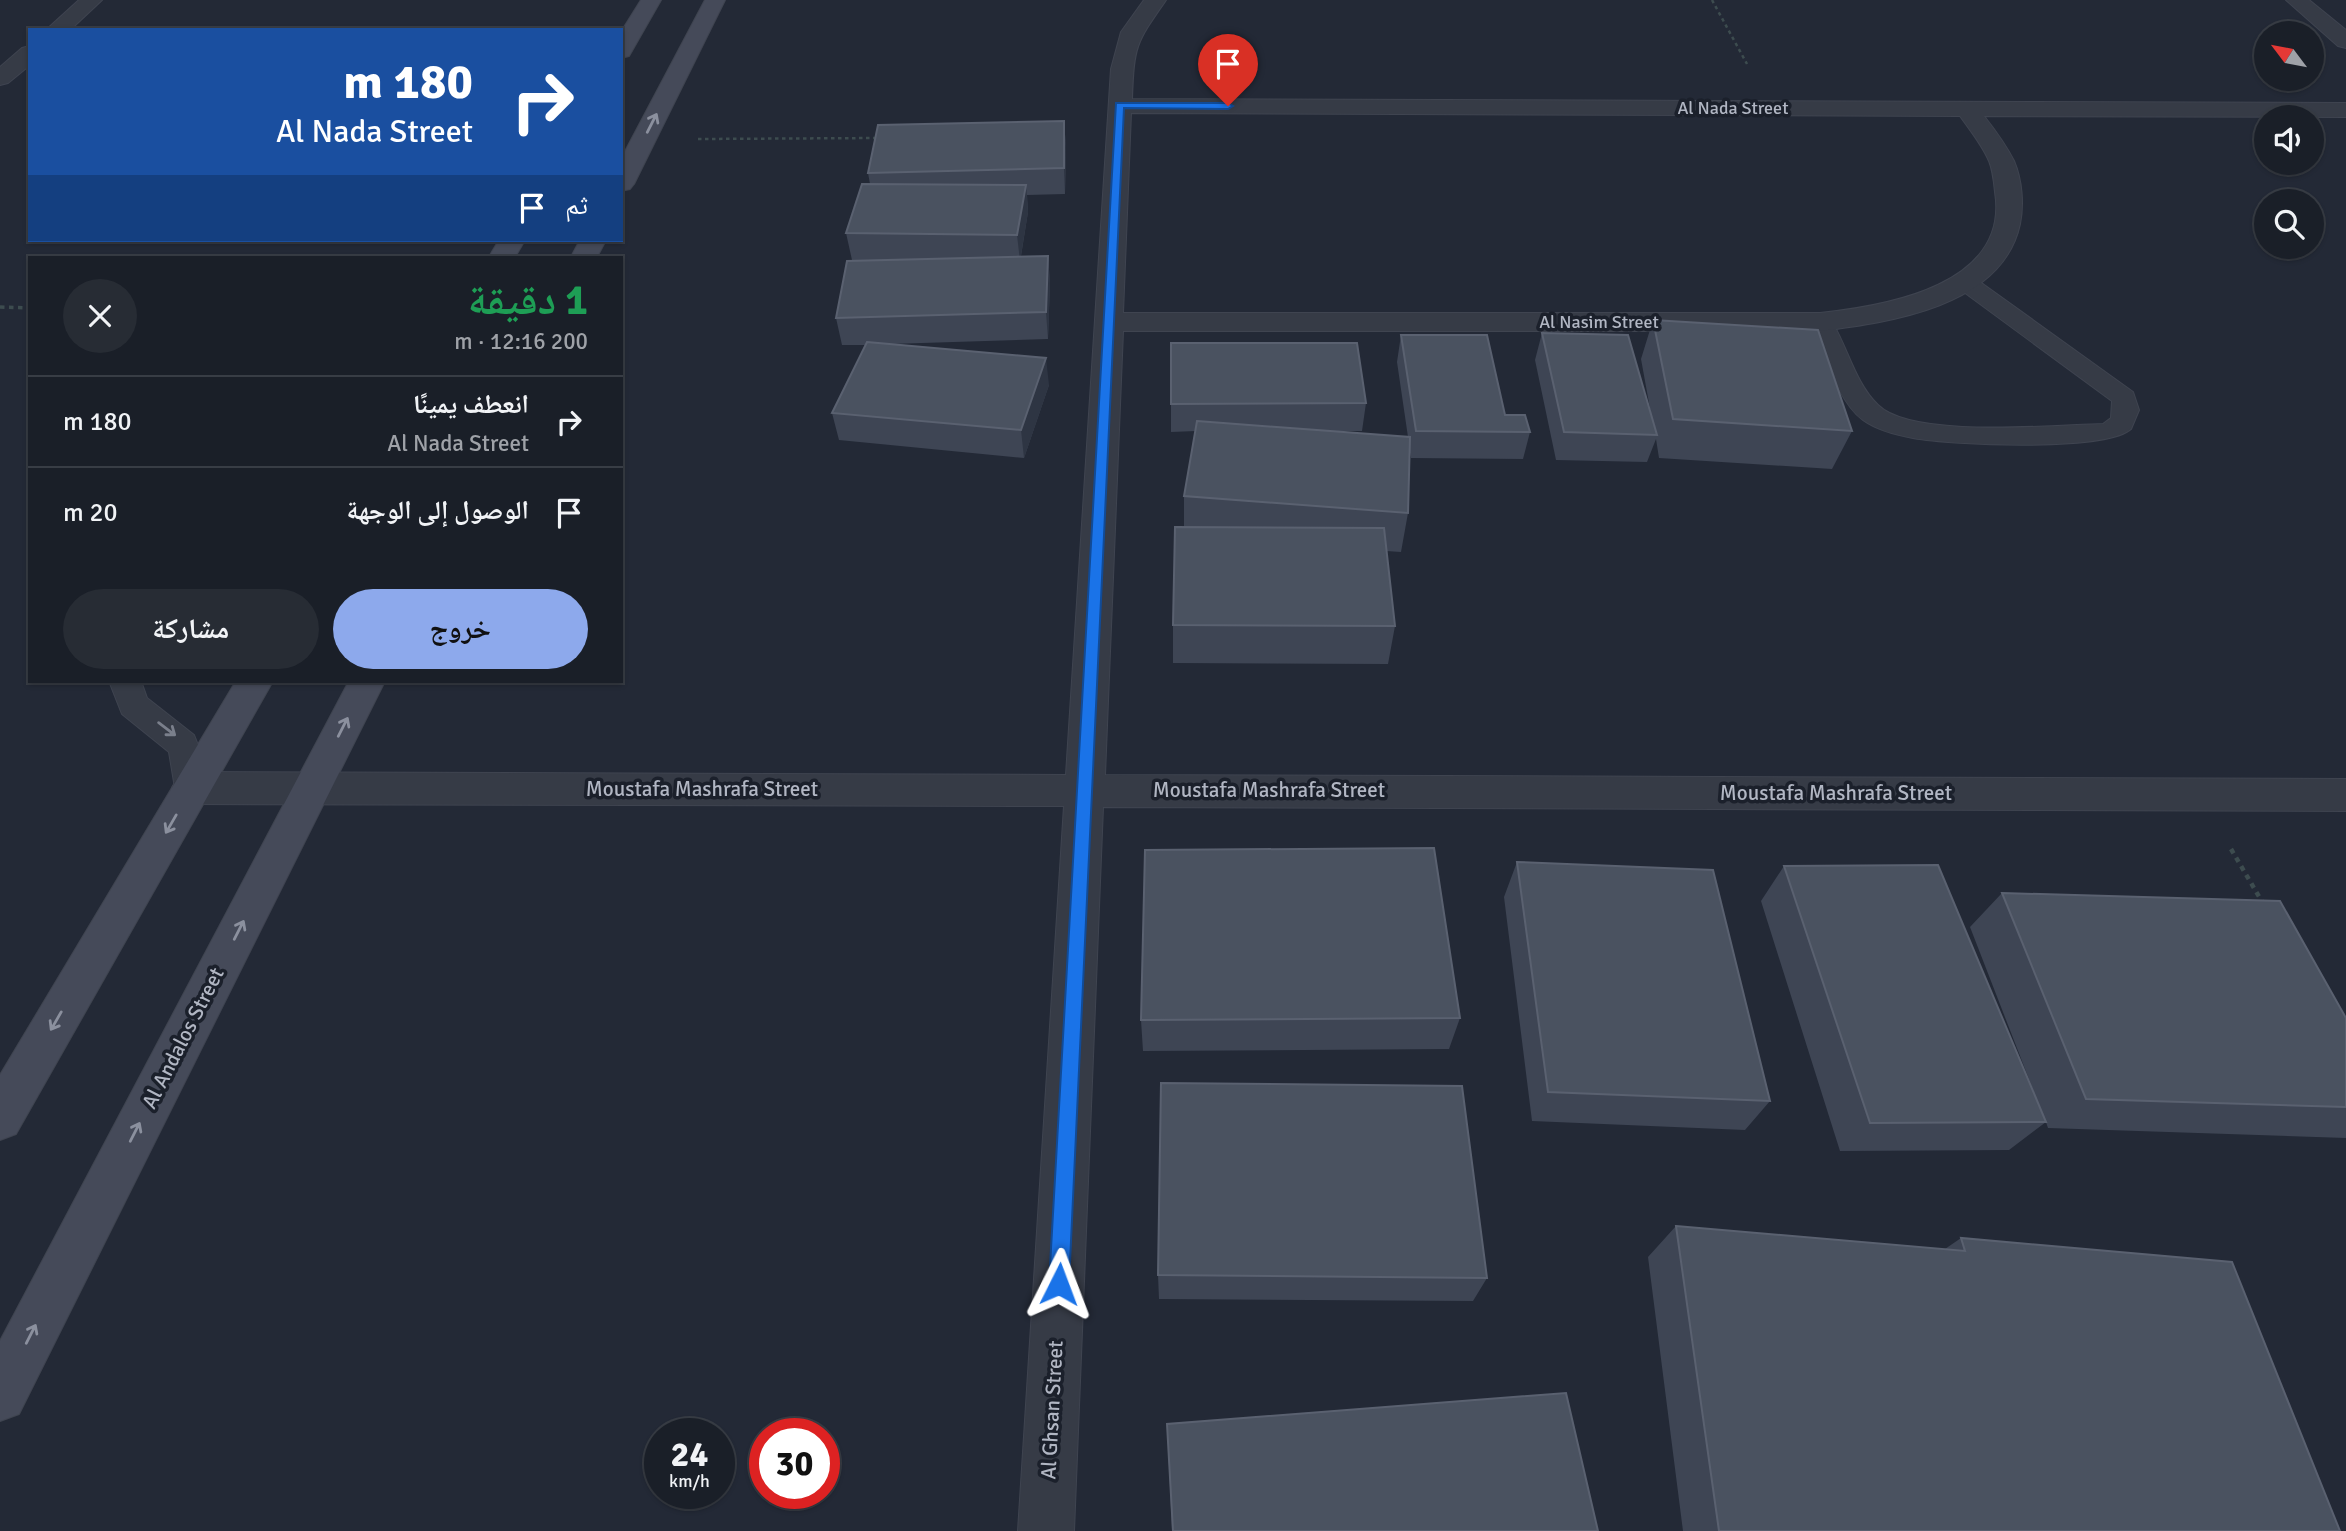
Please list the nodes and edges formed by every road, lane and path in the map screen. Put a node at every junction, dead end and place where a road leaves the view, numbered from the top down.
1 (92, 0) edge
2 (651, 0) edge
3 (715, 0) edge
4 (1156, 0) edge
5 (1712, 0) edge
6 (2296, 0) edge
7 (59, 28) edge
8 (2346, 41) edge
9 (623, 48) edge
10 (28, 55) edge
11 (0, 78) edge
12 (1119, 106) junction
13 (1771, 108) junction
14 (1967, 108) junction
15 (2346, 110) edge
16 (881, 138) edge
17 (645, 139) junction
18 (623, 180) edge
19 (1965, 282) junction
20 (0, 307) edge
21 (28, 308) edge
22 (1109, 321) junction
23 (1820, 322) junction
24 (126, 683) edge
25 (254, 683) edge
26 (366, 683) edge
27 (192, 788) junction
28 (312, 788) junction
29 (1085, 790) junction
30 (2199, 794) junction
31 (2346, 795) edge
32 (2269, 914) edge
33 (0, 1118) edge
34 (0, 1395) edge
35 (1046, 1531) edge

1 - 7 street
2 - 9 street
17 -> 3 street
4 - 12 street, Al Ghsan Street
5 - 13 path
6 - 8 street
10 - 11 street
12 - 13 street, Al Nada Street
12 - 22 street, Al Ghsan Street
13 - 14 street, Al Nada Street
14 - 15 street, Al Nada Street
14 - 19 street, Al Nasim Street
16 - 17 path
17 - 18 street
19 - 23 street, Al Nasim Street
19 - 23 lane
20 - 21 path
22 - 23 street, Al Nasim Street
22 - 29 street, Al Ghsan Street
24 -> 27 lane
25 - 27 street
28 -> 26 street, Al Andalos Street
27 - 28 street, Moustafa Mashrafa Street
27 -> 33 street
28 - 29 street, Moustafa Mashrafa Street
34 -> 28 street, Al Andalos Street
29 - 30 street, Moustafa Mashrafa Street
29 - 35 street, Al Ghsan Street
30 - 31 street, Moustafa Mashrafa Street
30 - 32 path

